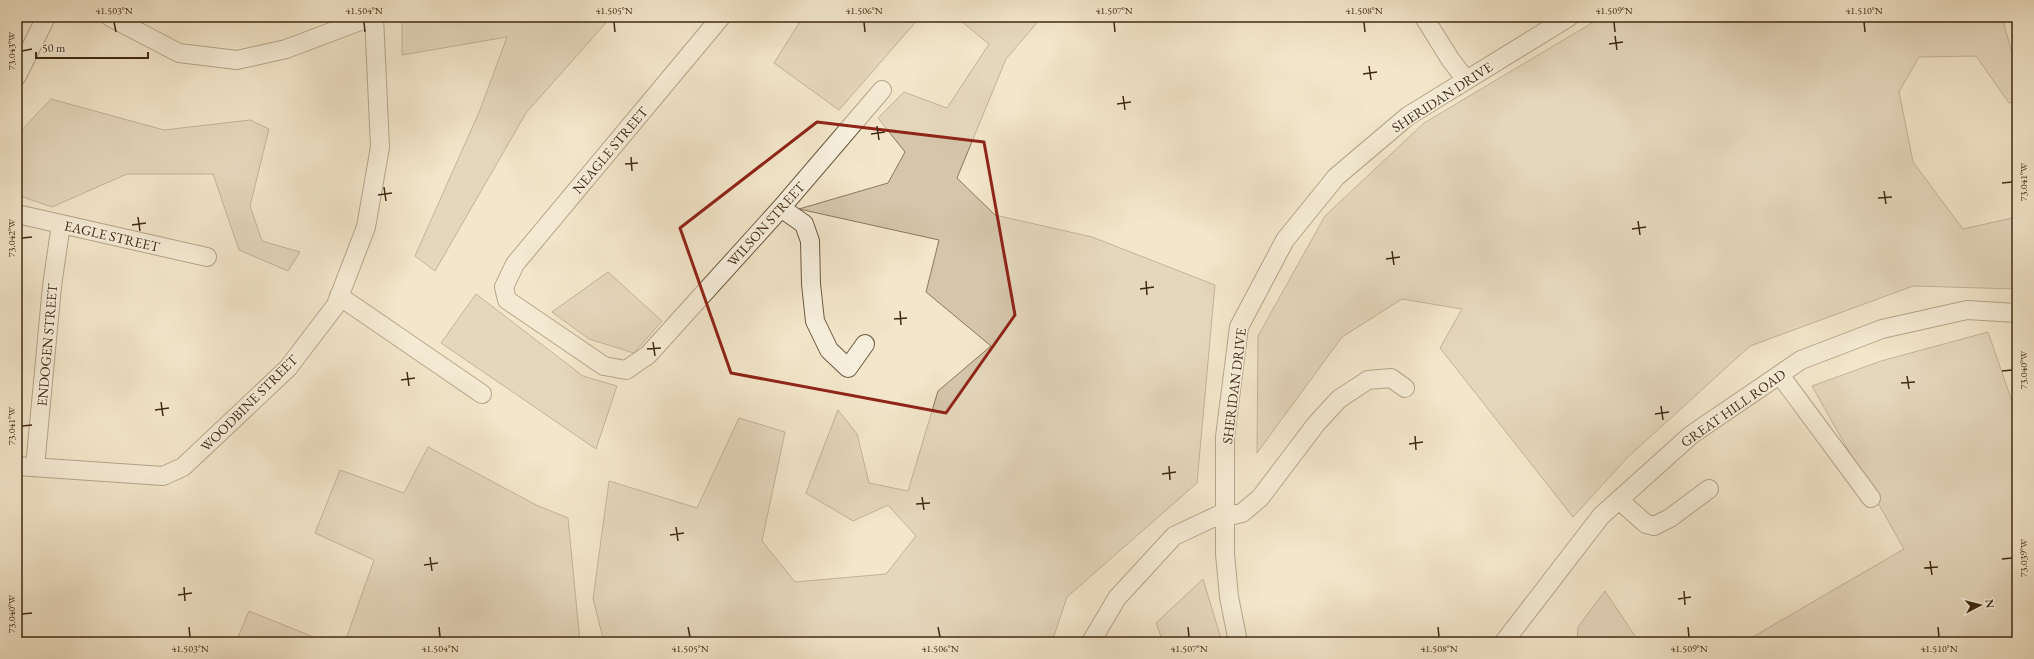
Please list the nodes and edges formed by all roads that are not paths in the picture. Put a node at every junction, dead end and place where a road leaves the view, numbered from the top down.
1 (46, 17) edge
2 (110, 17) edge
3 (372, 17) edge
4 (721, 17) edge
5 (1424, 17) edge
6 (1568, 17) edge
7 (17, 76) edge
8 (1466, 80) junction
9 (882, 90) dead end
10 (781, 208) junction
11 (17, 214) edge
12 (61, 224) junction
13 (207, 257) dead end
14 (504, 286) joint
15 (339, 296) junction
16 (2017, 312) edge
17 (865, 344) dead end
18 (1780, 375) junction
19 (1405, 388) dead end
20 (482, 394) dead end
21 (17, 466) edge
22 (36, 467) junction
23 (1709, 489) dead end
24 (1871, 498) dead end
25 (1619, 500) junction
26 (1225, 515) junction
27 (1090, 642) edge
28 (1238, 642) edge
29 (1504, 642) edge

1 - 7 street
2 - 3 street
3 - 15 street, WOODBINE STREET
4 - 14 street, NEAGLE STREET
5 - 8 street
6 - 8 street, SHERIDAN DRIVE
8 - 26 street, SHERIDAN DRIVE
9 - 10 street, WILSON STREET
10 - 14 street, WILSON STREET
10 - 17 street
11 - 12 street, EAGLE STREET
12 - 13 street, EAGLE STREET
12 - 22 street, ENDOGEN STREET
15 - 20 street
15 - 22 street, WOODBINE STREET
16 - 18 street, GREAT HILL ROAD
18 - 24 street
18 - 25 street, GREAT HILL ROAD
19 - 26 street
21 - 22 street
23 - 25 street
25 - 29 street, GREAT HILL ROAD
26 - 27 street
26 - 28 street, SHERIDAN DRIVE

